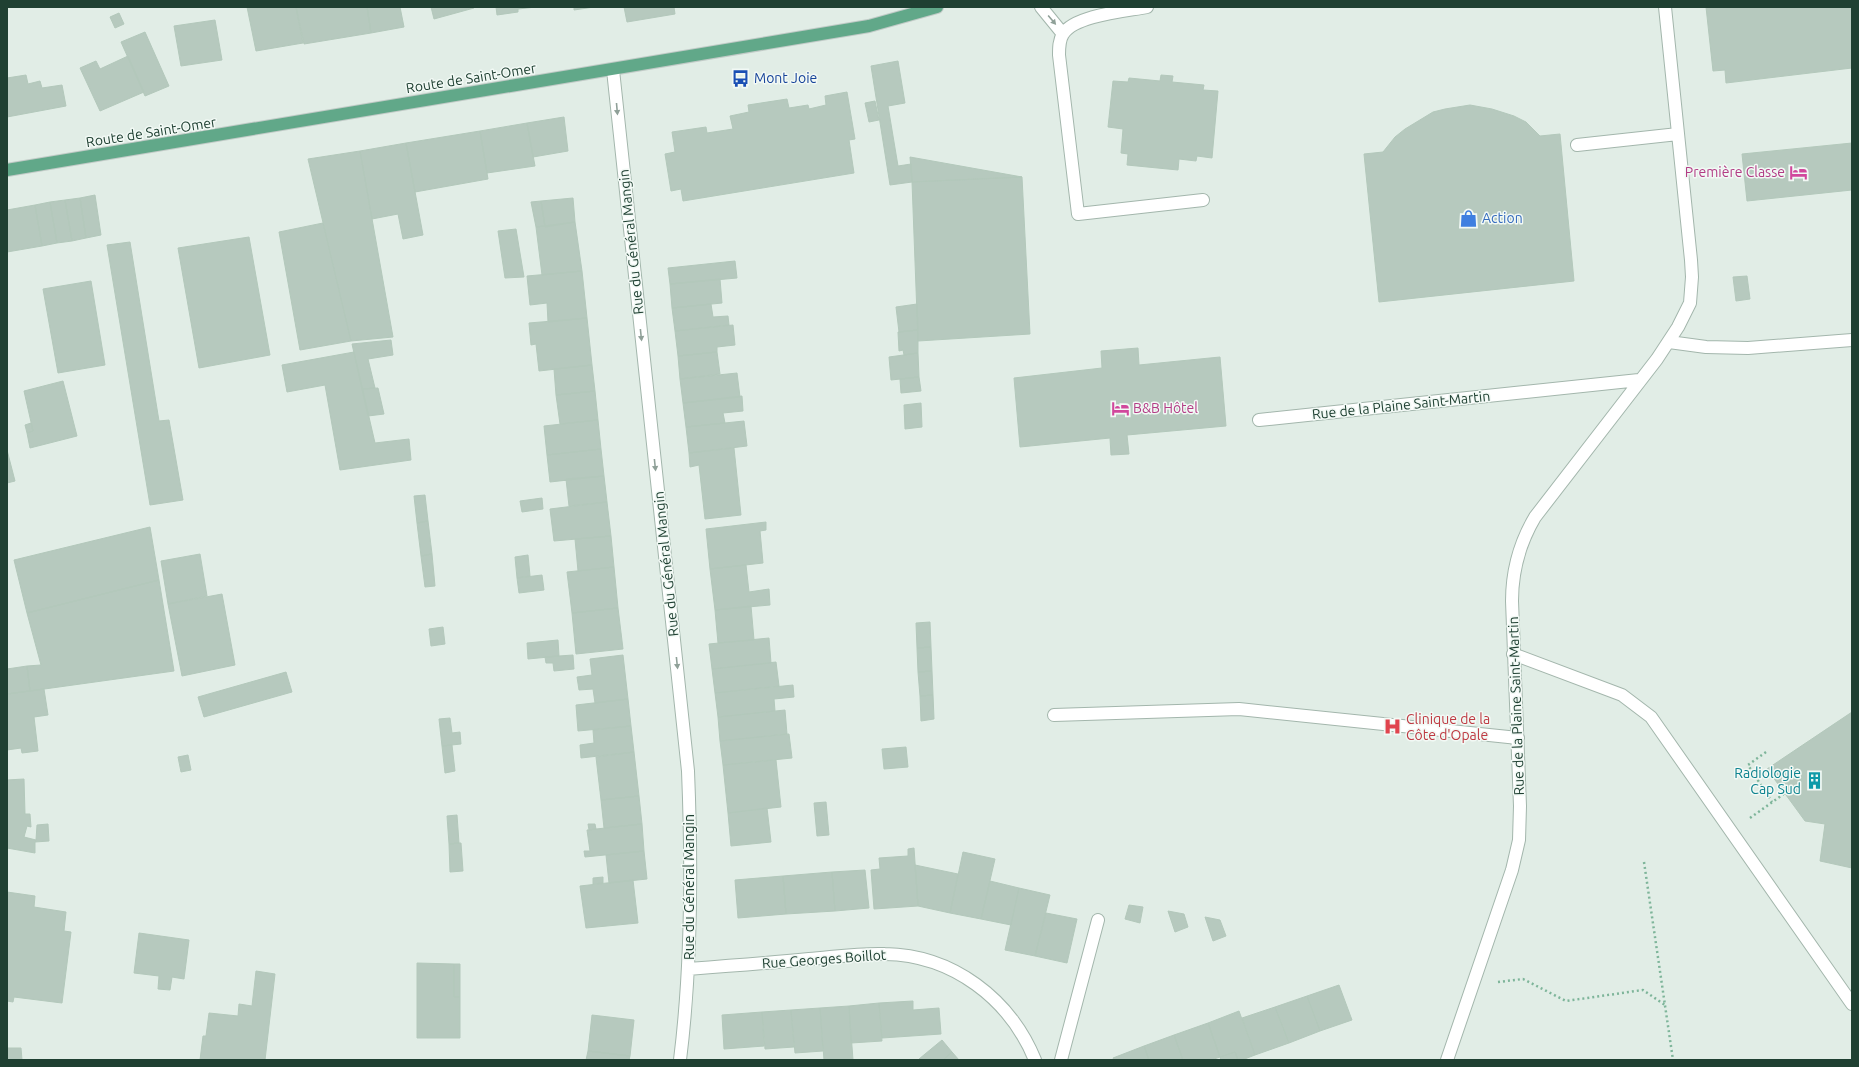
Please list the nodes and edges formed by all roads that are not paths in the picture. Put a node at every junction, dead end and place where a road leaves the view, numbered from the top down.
1 (938, 7) edge
2 (1041, 7) edge
3 (1148, 7) edge
4 (1665, 7) edge
5 (1063, 34) junction
6 (613, 70) junction
7 (1678, 134) junction
8 (1577, 145) dead end
9 (7, 170) edge
10 (1203, 200) dead end
11 (1852, 340) edge
12 (1669, 342) junction
13 (1639, 380) junction
14 (1258, 420) dead end
15 (1513, 654) junction
16 (1054, 715) dead end
17 (1518, 738) junction
18 (1098, 920) dead end
19 (688, 969) junction
20 (1852, 1004) edge
21 (680, 1060) edge
22 (1035, 1060) edge
23 (1061, 1060) edge
24 (1447, 1060) edge

1 - 6 main road, Route de Saint-Omer
2 -> 5 street
3 - 5 street
4 - 7 street, Rue de la Plaine Saint-Martin
5 - 10 street
6 - 9 main road, Route de Saint-Omer
6 -> 19 street, Rue du Général Mangin
7 - 8 street
7 - 12 street, Rue de la Plaine Saint-Martin
11 - 12 street
12 - 13 street, Rue de la Plaine Saint-Martin
13 - 14 street, Rue de la Plaine Saint-Martin
13 - 15 street, Rue de la Plaine Saint-Martin
15 - 17 street, Rue de la Plaine Saint-Martin
15 - 20 street
16 - 17 street
17 - 24 street, Rue de la Plaine Saint-Martin
18 - 23 street
19 - 21 street, Rue du Général Mangin
19 - 22 street, Rue Georges Boillot

